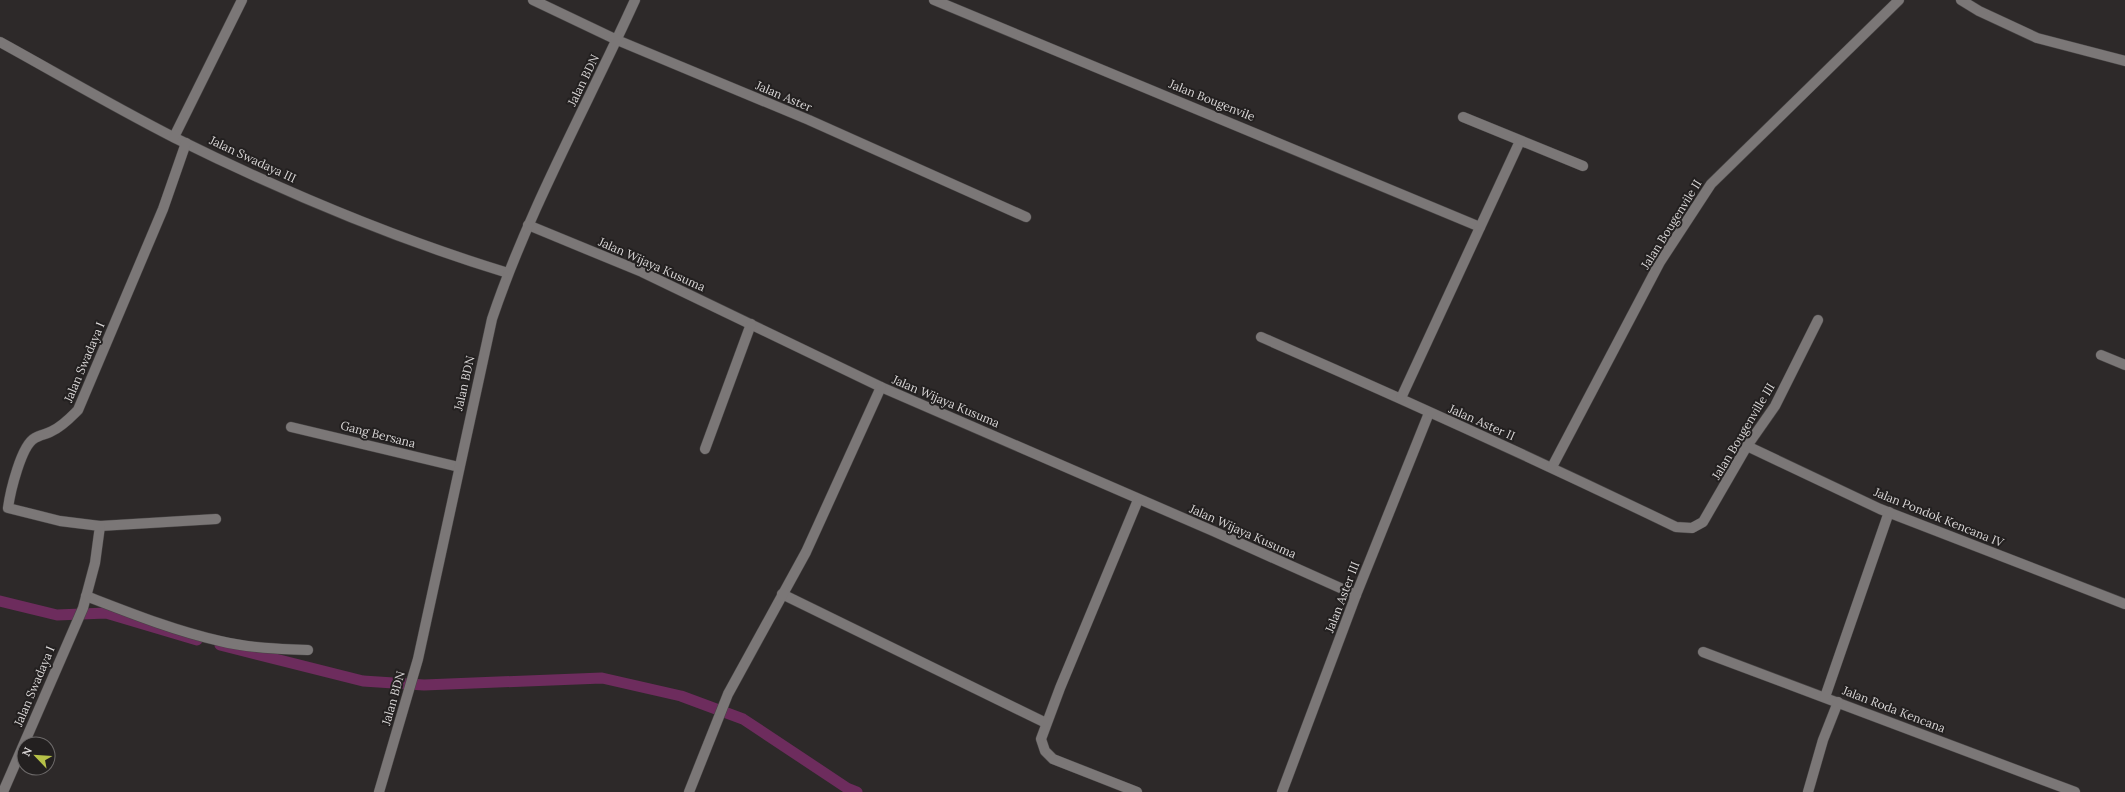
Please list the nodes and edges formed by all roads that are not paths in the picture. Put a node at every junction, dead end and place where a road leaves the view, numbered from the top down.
1 (242, 0) edge
2 (533, 0) edge
3 (635, 0) edge
4 (934, 0) edge
5 (1899, 0) edge
6 (1961, 0) edge
7 (617, 40) junction
8 (0, 42) edge
9 (2125, 62) edge
10 (1463, 117) dead end
11 (174, 137) junction
12 (1520, 141) junction
13 (186, 143) junction
14 (1583, 166) dead end
15 (1026, 217) dead end
16 (528, 225) junction
17 (1480, 227) junction
18 (508, 273) junction
19 (1818, 320) dead end
20 (751, 324) junction
21 (1261, 337) dead end
22 (2101, 355) dead end
23 (2125, 365) edge
24 (881, 387) junction
25 (1401, 398) junction
26 (1429, 413) junction
27 (291, 427) dead end
28 (1747, 446) junction
29 (706, 449) dead end
30 (458, 467) junction
31 (1552, 467) junction
32 (1138, 500) junction
33 (1889, 512) junction
34 (216, 519) dead end
35 (100, 526) junction
36 (1692, 528) joint
37 (782, 594) junction
38 (1356, 595) junction
39 (86, 596) junction
40 (2125, 604) edge
41 (308, 650) dead end
42 (1703, 652) dead end
43 (1825, 697) junction
44 (1838, 702) junction
45 (1046, 723) junction
46 (3, 792) edge
47 (379, 792) edge
48 (689, 792) edge
49 (1137, 792) edge
50 (1282, 792) edge
51 (1808, 792) edge
52 (2075, 792) edge

1 - 11 street
2 - 7 street, Jalan Aster
3 - 7 street, Jalan BDN
4 - 17 street, Jalan Bougenvile
5 - 31 street, Jalan Bougenvile II
6 - 9 street
7 - 15 street, Jalan Aster
7 - 16 street, Jalan BDN
8 - 11 street, Jalan Swadaya III
10 - 12 street
11 - 13 street, Jalan Swadaya III
12 - 14 street
12 - 17 street
13 - 18 street, Jalan Swadaya III
13 - 35 street, Jalan Swadaya I
16 - 18 street, Jalan BDN
16 - 20 street, Jalan Wijaya Kusuma
17 - 25 street
18 - 30 street, Jalan BDN
19 - 28 street, Jalan Bougenville III
20 - 24 street, Jalan Wijaya Kusuma
20 - 29 street
21 - 25 street, Jalan Aster II
22 - 23 street
24 - 32 street, Jalan Wijaya Kusuma
24 - 37 street
25 - 26 street, Jalan Aster II
26 - 31 street, Jalan Aster II
26 - 38 street, Jalan Aster III
27 - 30 street, Gang Bersana
28 - 33 street, Jalan Pondok Kencana IV
28 - 36 street, Jalan Bougenville III
30 - 47 street, Jalan BDN
31 - 36 street, Jalan Aster II
32 - 38 street, Jalan Wijaya Kusuma
32 - 45 street
33 - 40 street, Jalan Pondok Kencana IV
33 - 43 street
34 - 35 street
35 - 39 street, Jalan Swadaya I
37 - 45 street
37 - 48 street
38 - 50 street, Jalan Aster III
39 - 41 street
39 - 46 street, Jalan Swadaya I
42 - 43 street, Jalan Roda Kencana
43 - 44 street, Jalan Roda Kencana
44 - 51 street
44 - 52 street, Jalan Roda Kencana
45 - 49 street

